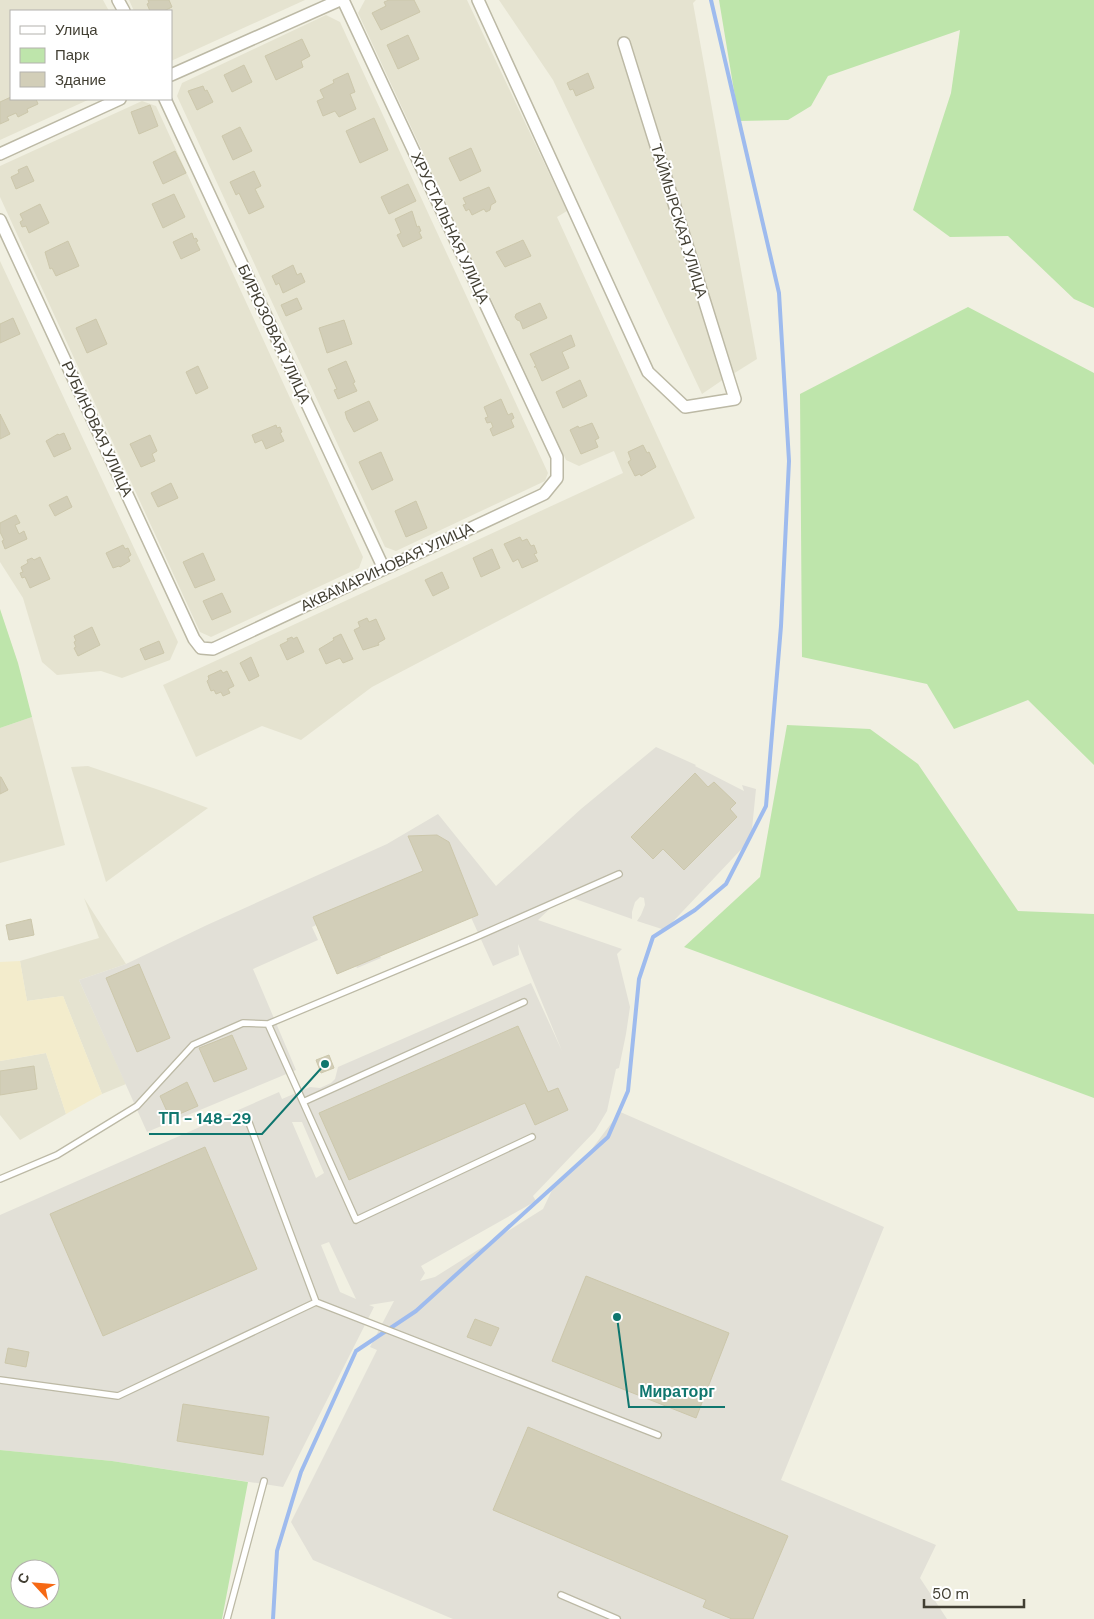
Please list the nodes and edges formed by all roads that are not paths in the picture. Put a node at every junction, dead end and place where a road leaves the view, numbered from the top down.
1 (342, 0) edge
2 (478, 0) edge
3 (624, 43) dead end
4 (172, 75) edge
5 (118, 100) edge
6 (165, 100) edge
7 (0, 154) edge
8 (0, 220) edge
9 (557, 457) joint
10 (384, 568) junction
11 (194, 639) joint
12 (619, 874) dead end
13 (524, 1002) dead end
14 (268, 1024) junction
15 (303, 1102) junction
16 (248, 1120) dead end
17 (532, 1136) dead end
18 (0, 1179) edge
19 (316, 1302) junction
20 (0, 1380) edge
21 (658, 1435) dead end
22 (264, 1481) dead end
23 (561, 1594) dead end
24 (227, 1619) edge
25 (617, 1619) edge

1 - 4 street
1 - 9 street, ХРУСТАЛЬНАЯ УЛИЦА
2 - 3 street, ТАЙМЫРСКАЯ УЛИЦА
5 - 7 street
6 - 10 street, БИРЮЗОВАЯ УЛИЦА
8 - 11 street, РУБИНОВАЯ УЛИЦА
9 - 10 street, АКВАМАРИНОВАЯ УЛИЦА
10 - 11 street, АКВАМАРИНОВАЯ УЛИЦА
12 - 14 lane
13 - 15 lane
14 - 15 lane
14 - 18 lane
15 - 17 lane
16 - 19 lane
19 - 20 lane
19 - 21 lane
22 - 24 lane
23 - 25 lane

